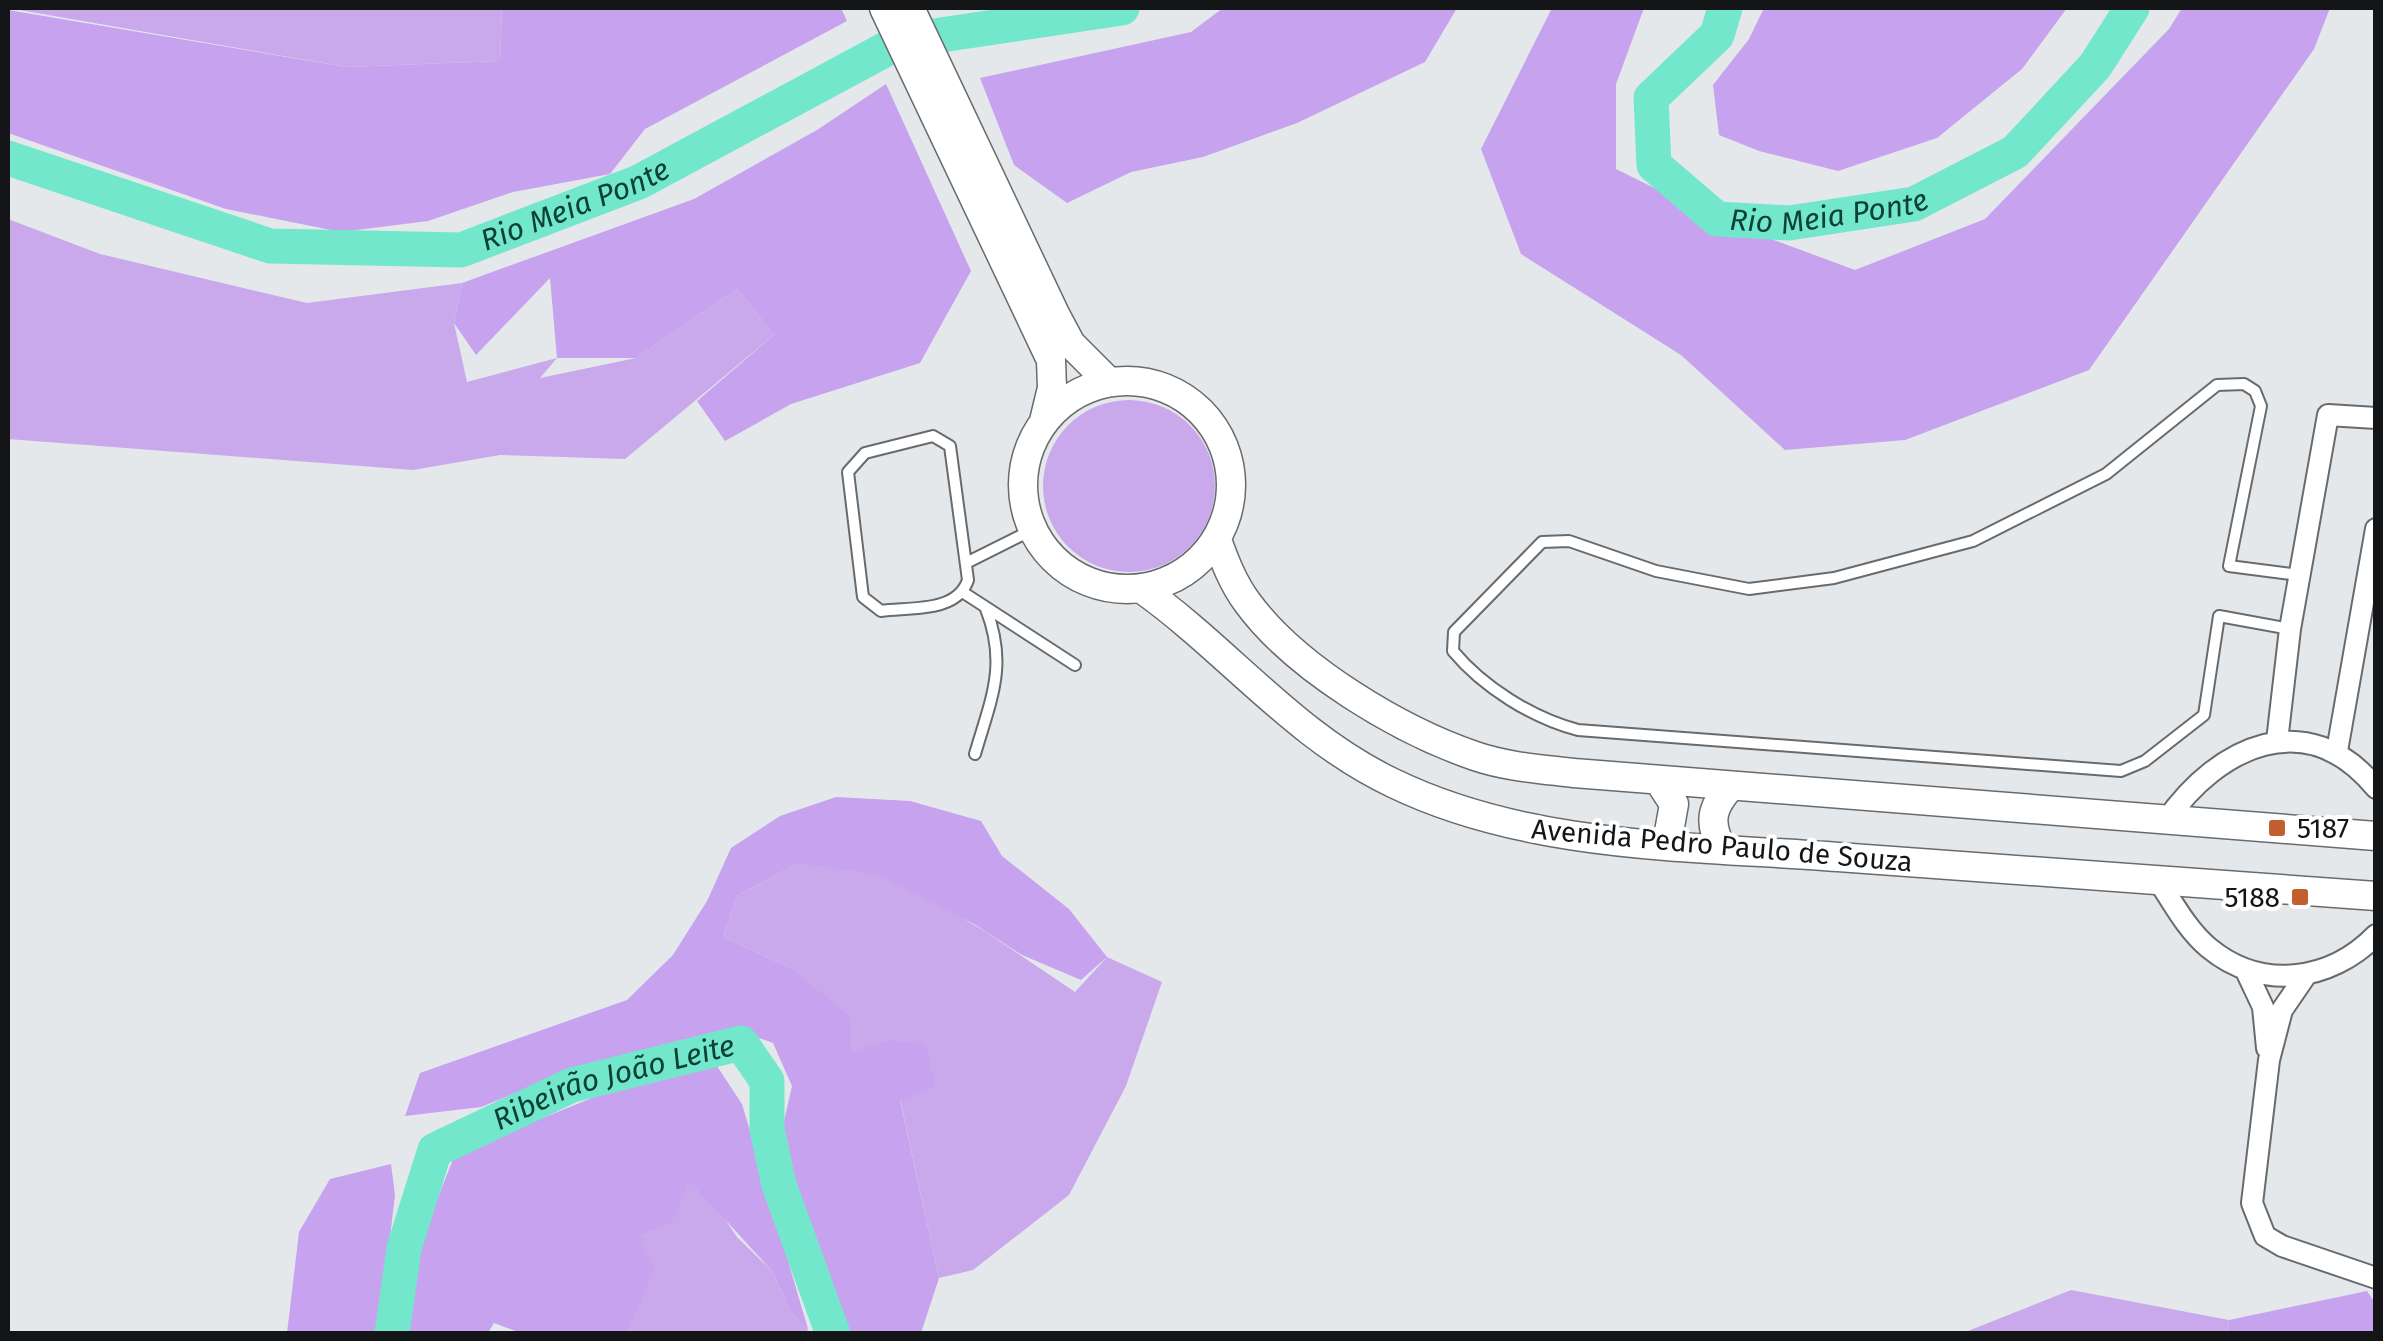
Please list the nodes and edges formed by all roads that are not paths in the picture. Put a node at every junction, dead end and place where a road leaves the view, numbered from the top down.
1 (884, 8) edge
2 (910, 8) edge
3 (936, 90) junction
4 (1108, 382) junction
5 (2376, 418) edge
6 (1044, 421) junction
7 (2376, 528) edge
8 (1032, 530) junction
9 (1217, 540) junction
10 (966, 564) junction
11 (2298, 575) junction
12 (1142, 589) junction
13 (964, 593) junction
14 (986, 609) junction
15 (2290, 629) junction
16 (1075, 665) dead end
17 (2276, 741) junction
18 (2337, 752) junction
19 (975, 754) dead end
20 (1659, 781) junction
21 (1731, 786) junction
22 (2376, 788) edge
23 (2166, 821) junction
24 (2376, 836) edge
25 (1660, 843) junction
26 (1722, 848) junction
27 (2158, 880) junction
28 (2376, 896) edge
29 (2376, 935) edge
30 (2246, 971) junction
31 (2306, 975) junction
32 (2268, 1060) junction
33 (2376, 1278) edge

1 - 3 main road
2 - 3 main road
3 - 4 main road
3 - 6 main road
4 - 6 main road
4 - 9 main road
5 - 11 street
6 - 8 main road
7 - 18 street
8 - 10 lane
8 - 12 main road
9 - 12 main road
9 - 20 main road
10 - 13 lane
10 - 13 lane
11 - 15 street
11 - 15 lane
12 - 25 main road, Avenida Pedro Paulo de Souza
13 - 14 lane
14 - 16 lane
14 - 19 lane
15 - 17 street
17 - 18 street
17 - 23 street
18 - 22 street
20 - 21 main road
20 - 25 main road
21 - 23 main road
21 - 26 main road
23 - 24 main road
25 - 26 main road, Avenida Pedro Paulo de Souza
26 - 27 main road, Avenida Pedro Paulo de Souza
27 - 28 main road, Avenida Pedro Paulo de Souza
27 - 30 street
29 - 31 street
30 - 31 street
30 - 32 street
31 - 32 street
32 - 33 street

